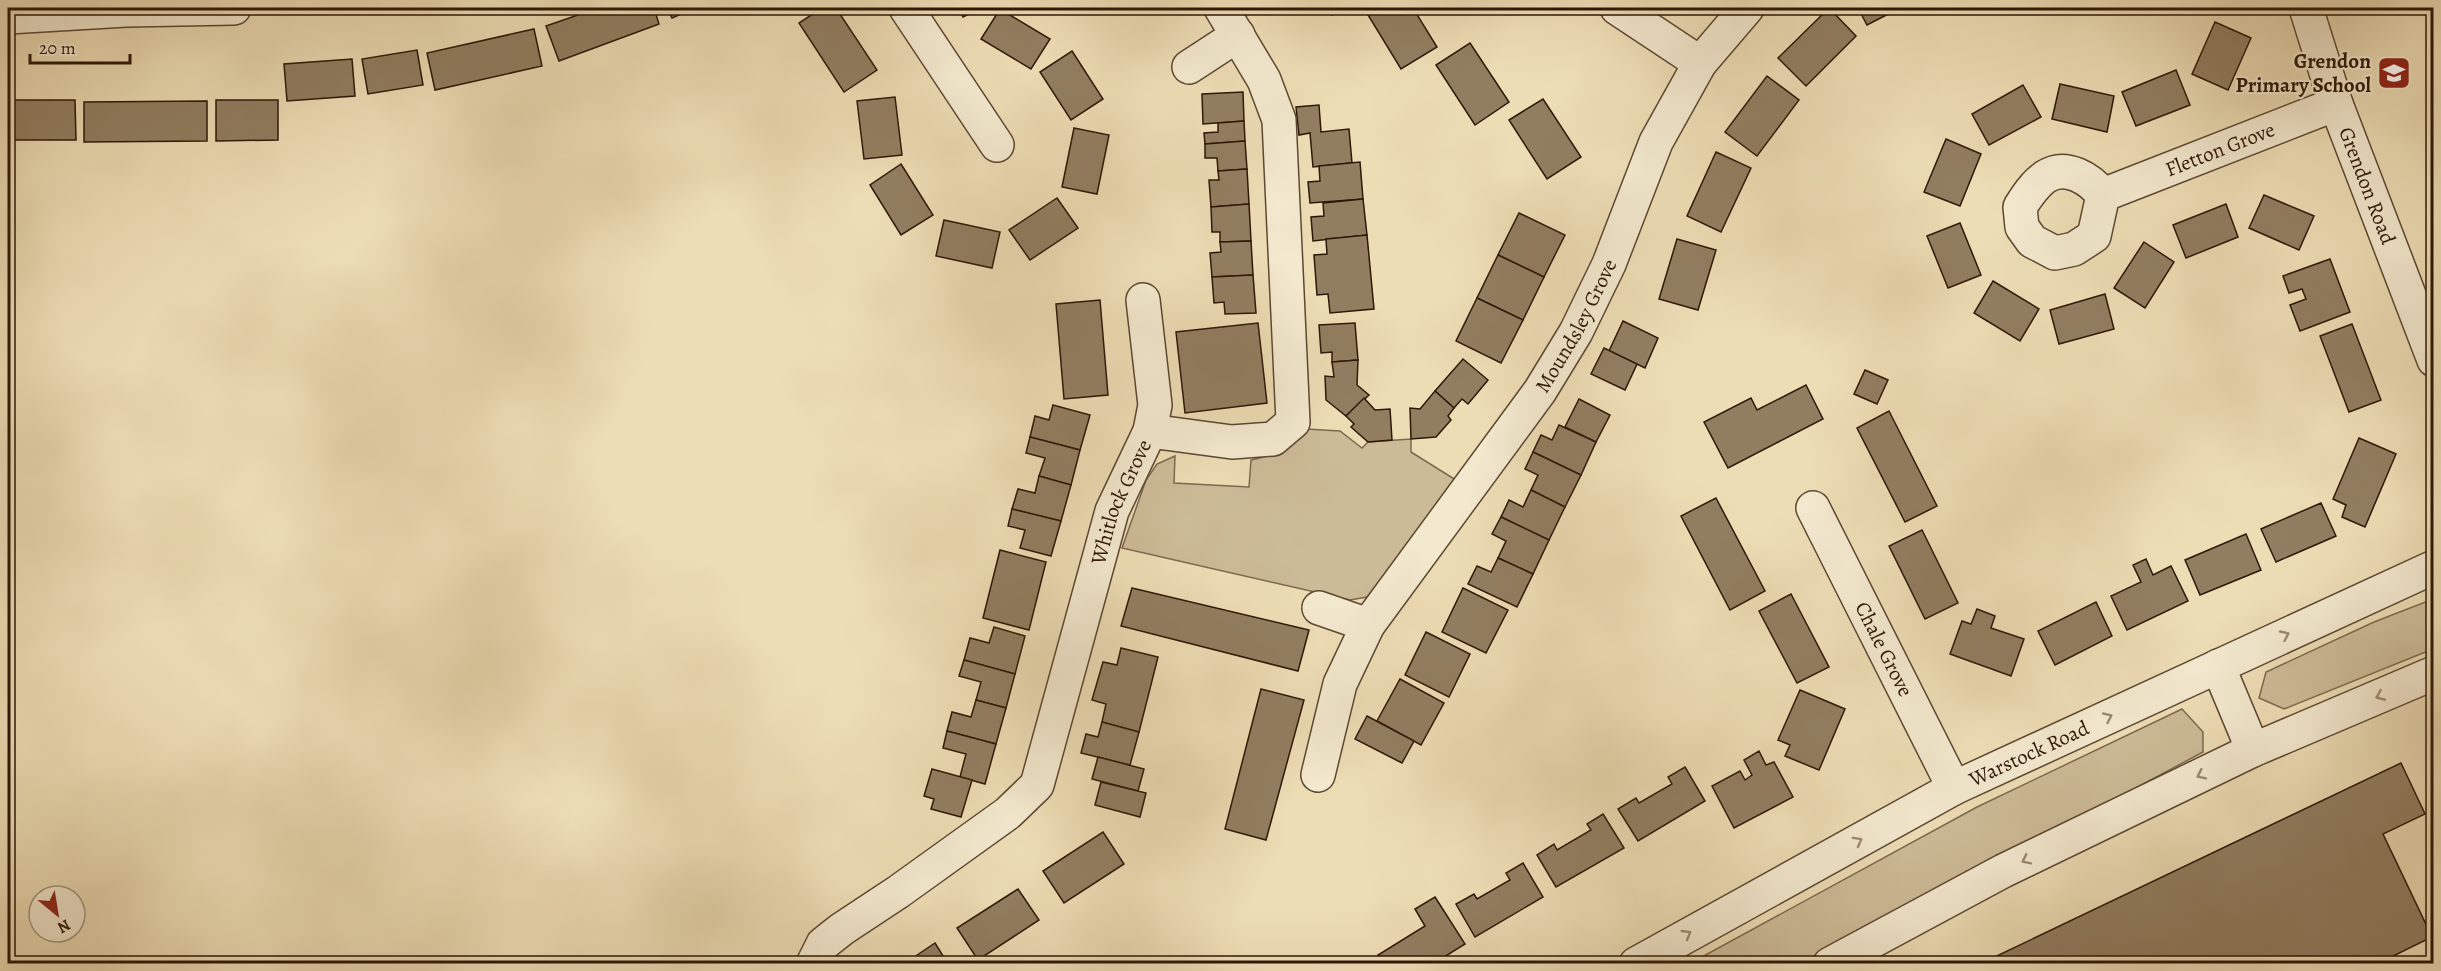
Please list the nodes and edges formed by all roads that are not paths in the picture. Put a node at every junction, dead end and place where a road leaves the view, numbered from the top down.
1 (234, 8) edge
2 (906, 8) edge
3 (1617, 8) edge
4 (1747, 8) edge
5 (2306, 8) edge
6 (126, 9) edge
7 (8, 17) edge
8 (1230, 21) edge
9 (1701, 63) junction
10 (1189, 67) dead end
11 (2336, 104) junction
12 (997, 145) dead end
13 (2103, 195) dead end
14 (1143, 300) dead end
15 (2433, 360) edge
16 (1150, 431) junction
17 (1813, 508) dead end
18 (2433, 567) edge
19 (1319, 608) dead end
20 (1368, 625) junction
21 (2218, 666) junction
22 (2433, 673) edge
23 (2253, 750) junction
24 (1318, 775) dead end
25 (1954, 788) junction
26 (813, 963) edge
27 (1636, 963) edge
28 (1830, 963) edge

1 - 6 street
2 - 12 street
3 - 9 street
4 - 9 street, Moundsley Grove
5 - 11 street, Grendon Road
6 - 7 street
8 - 10 street
8 - 16 street, Whitlock Grove
9 - 20 street, Moundsley Grove
11 - 13 street, Fletton Grove
11 - 15 street, Grendon Road
14 - 16 street
16 - 26 street, Whitlock Grove
17 - 25 street, Chale Grove
21 -> 18 street, Warstock Road
19 - 20 street
20 - 24 street, Moundsley Grove
21 - 23 street
25 -> 21 street, Warstock Road
22 -> 23 street
23 -> 28 street
27 -> 25 street, Warstock Road

